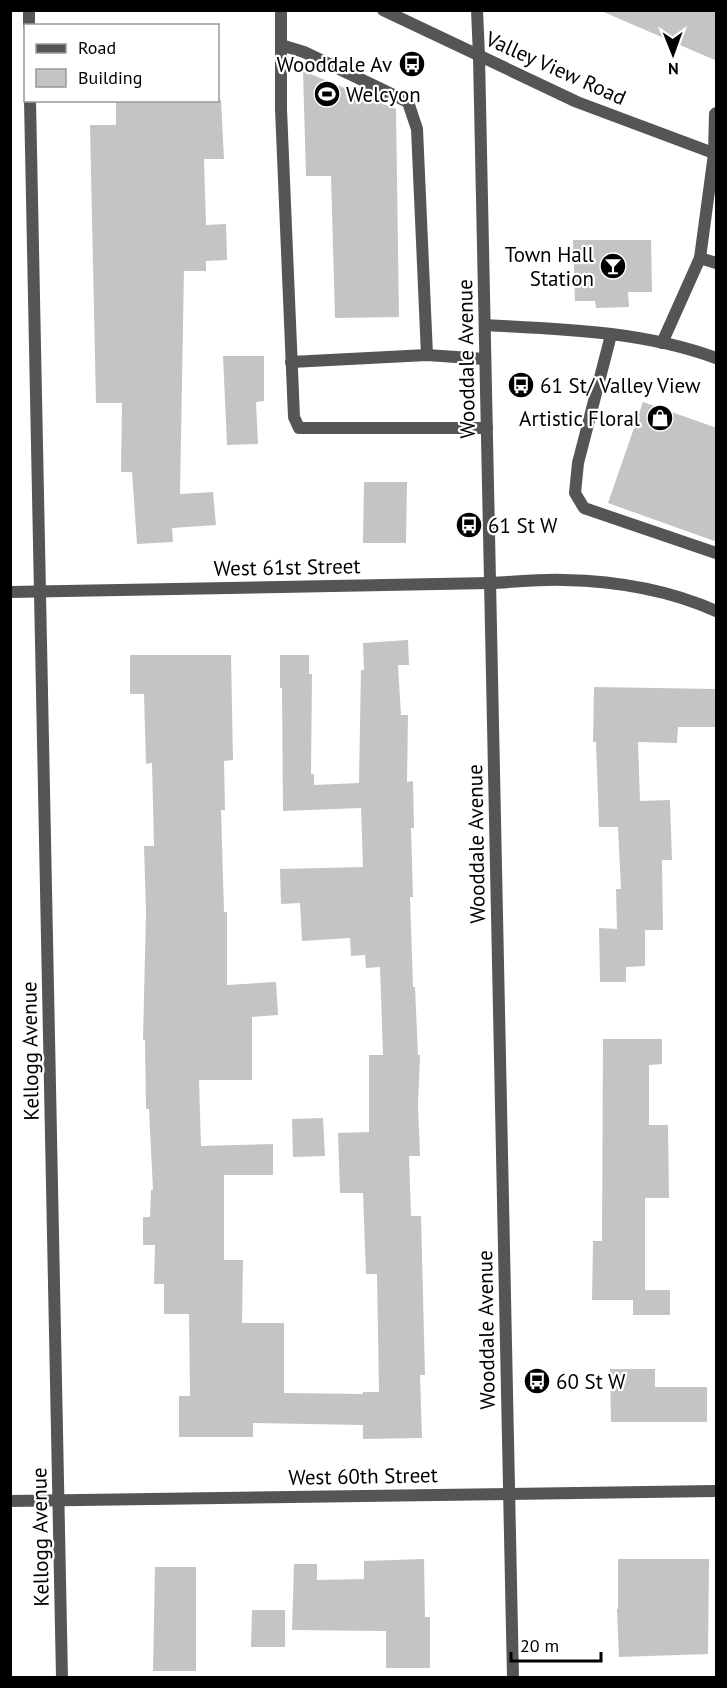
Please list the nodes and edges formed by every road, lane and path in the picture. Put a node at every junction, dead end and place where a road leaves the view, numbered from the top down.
1 (281, 10) edge
2 (383, 10) edge
3 (477, 10) edge
4 (281, 45) junction
5 (478, 56) junction
6 (30, 102) edge
7 (717, 113) edge
8 (715, 154) edge
9 (700, 258) junction
10 (717, 263) edge
11 (485, 325) junction
12 (611, 335) junction
13 (662, 343) junction
14 (427, 355) junction
15 (717, 358) edge
16 (485, 359) junction
17 (291, 362) junction
18 (487, 428) junction
19 (717, 553) edge
20 (490, 583) junction
21 (40, 591) junction
22 (10, 592) edge
23 (717, 611) edge
24 (717, 1491) edge
25 (509, 1494) junction
26 (58, 1500) junction
27 (10, 1501) edge
28 (62, 1677) edge
29 (513, 1677) edge

1 - 4 street
2 - 5 street, Valley View Road
3 - 5 street, Wooddale Avenue
4 - 14 street
4 - 17 street
5 - 8 street, Valley View Road
5 - 11 street, Wooddale Avenue
6 - 21 street, Kellogg Avenue
7 - 8 street
8 - 9 street
9 - 10 street
9 - 13 street
11 - 12 street
11 - 16 street, Wooddale Avenue
12 - 13 street
12 - 19 street
13 - 15 street
14 - 16 street
14 - 17 street
16 - 18 street, Wooddale Avenue
17 - 18 street
18 - 20 street, Wooddale Avenue
20 - 21 street, West 61st Street
20 - 23 street, West 61st Street
20 - 25 street, Wooddale Avenue
21 - 22 street, West 61st Street
21 - 26 street, Kellogg Avenue
24 - 25 street, West 60th Street
25 - 26 street, West 60th Street
25 - 29 street, Wooddale Avenue
26 - 27 street, West 60th Street
26 - 28 street, Kellogg Avenue

